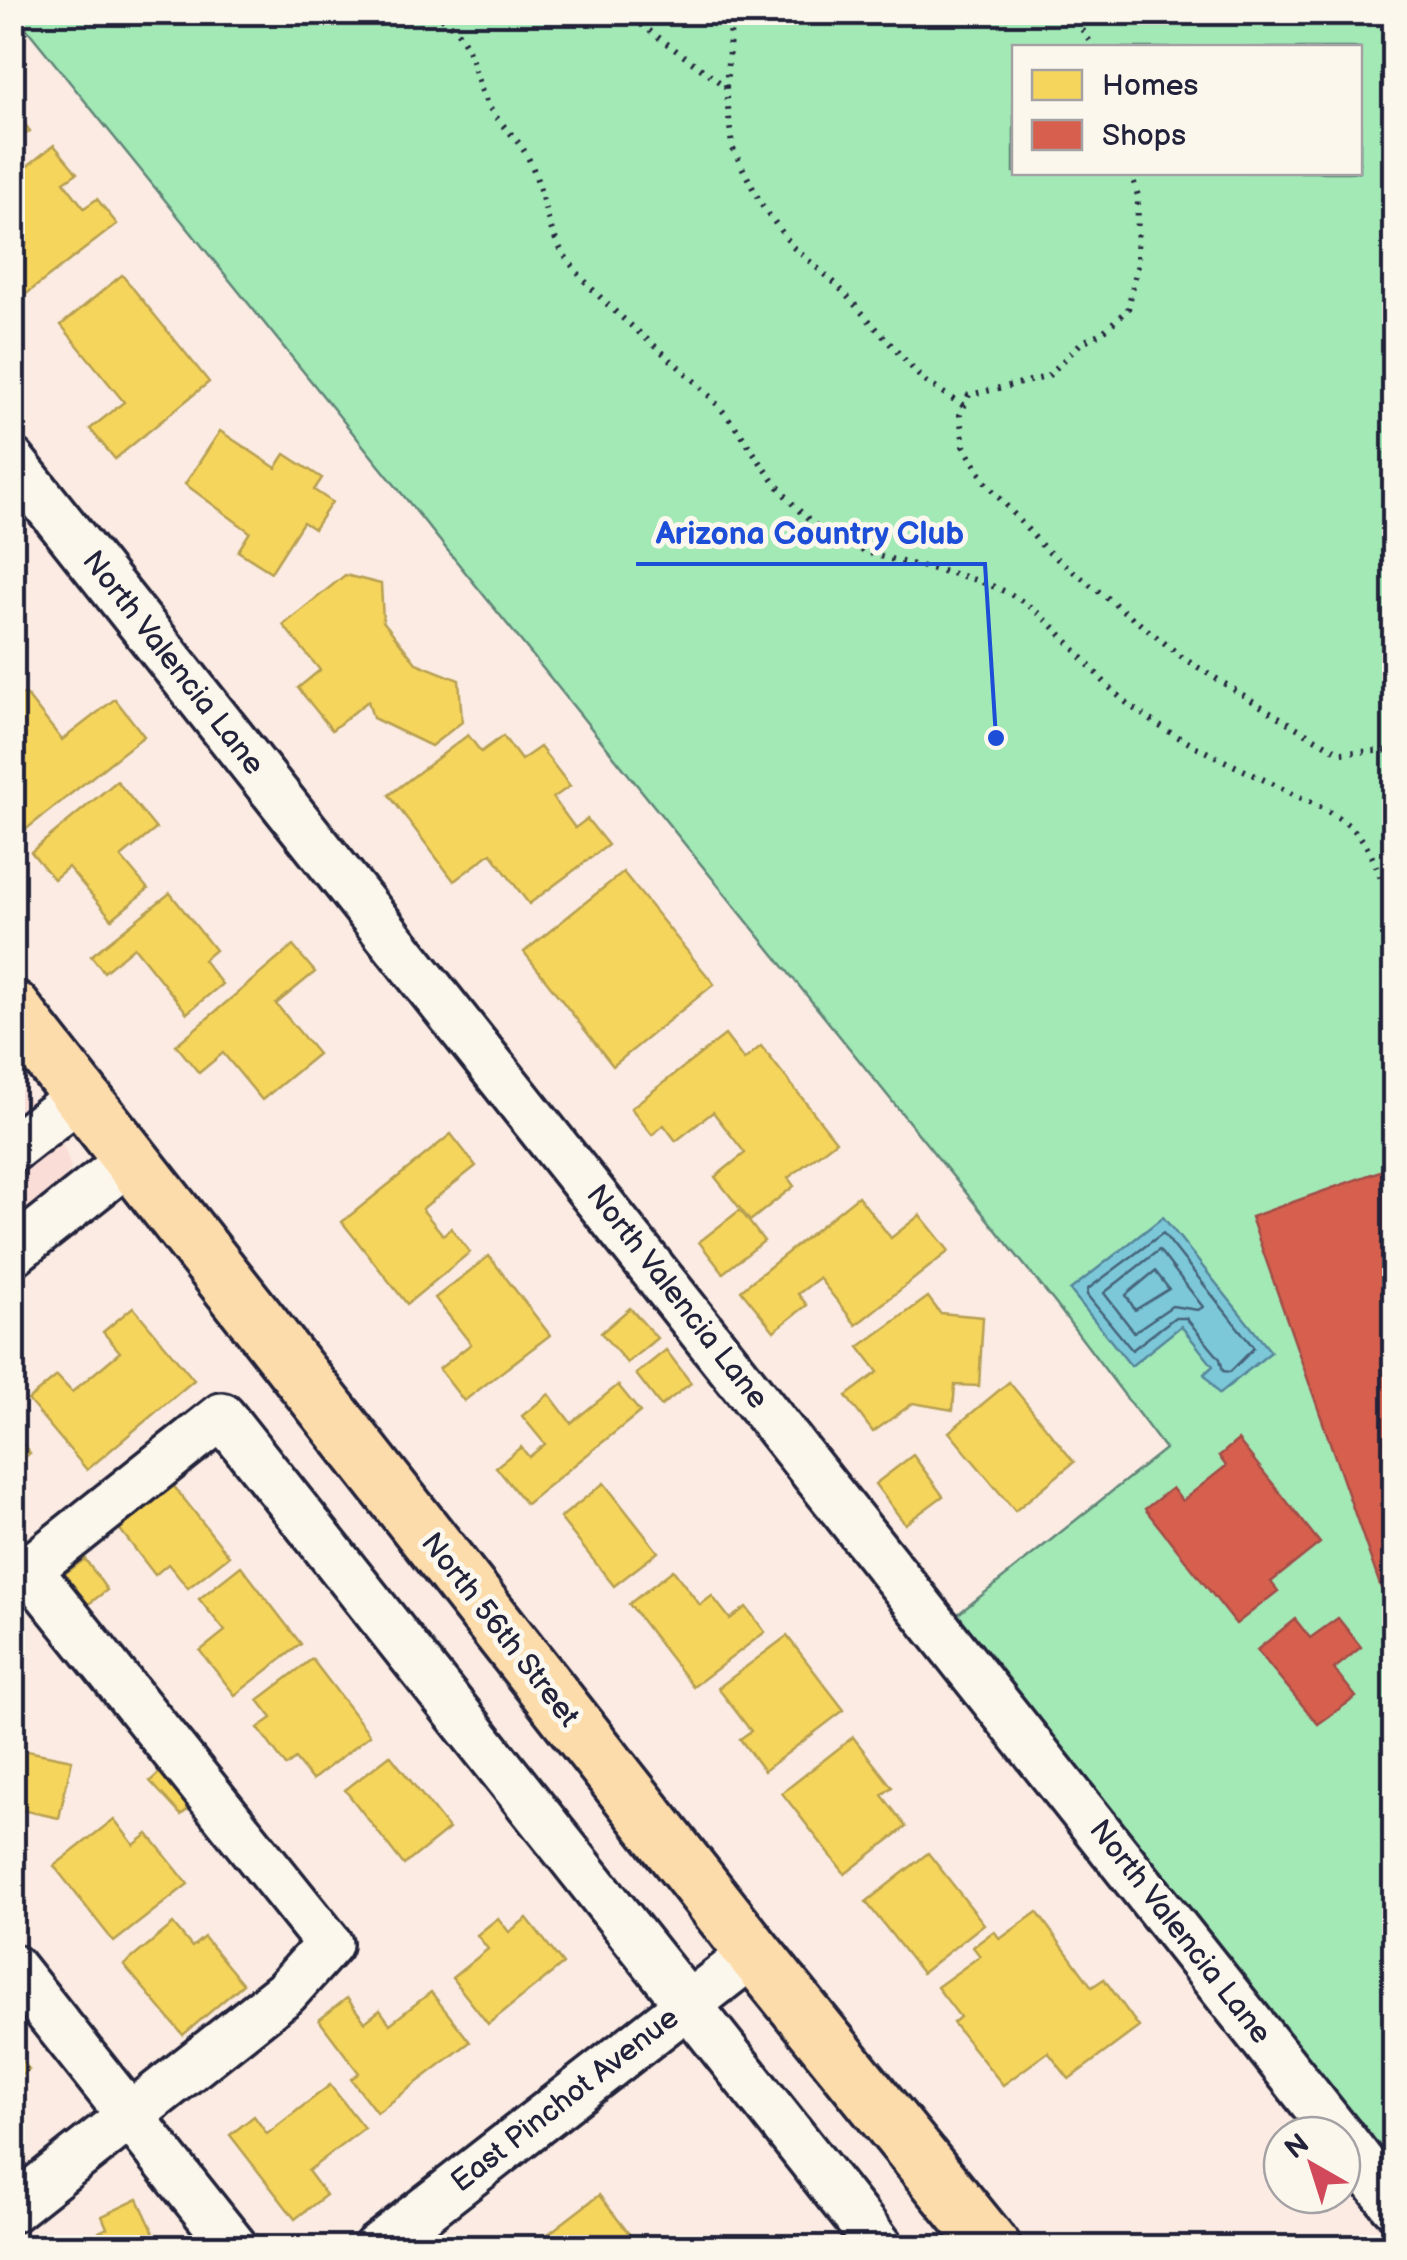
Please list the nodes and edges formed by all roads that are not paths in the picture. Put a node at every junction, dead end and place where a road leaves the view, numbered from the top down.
1 (12, 461) edge
2 (12, 1008) edge
3 (81, 1096) junction
4 (12, 1150) edge
5 (131, 1160) junction
6 (12, 1253) edge
7 (21, 1577) edge
8 (754, 1953) junction
9 (12, 1967) edge
10 (688, 2004) junction
11 (130, 2115) junction
12 (1324, 2115) edge
13 (1362, 2164) edge
14 (1394, 2205) edge
15 (12, 2209) edge
16 (234, 2248) edge
17 (376, 2248) edge
18 (880, 2248) edge
19 (992, 2248) edge

1 - 12 street, North Valencia Lane
2 - 3 main road, North 56th Street
3 - 4 street
3 - 5 main road, North 56th Street
5 - 6 street
5 - 8 main road, North 56th Street
7 - 10 street
7 - 11 street
8 - 10 street, East Pinchot Avenue
8 - 19 main road, North 56th Street
9 - 11 street
10 - 17 street, East Pinchot Avenue
10 - 18 street
11 - 15 street
11 - 16 street
13 - 14 street, North Valencia Lane

